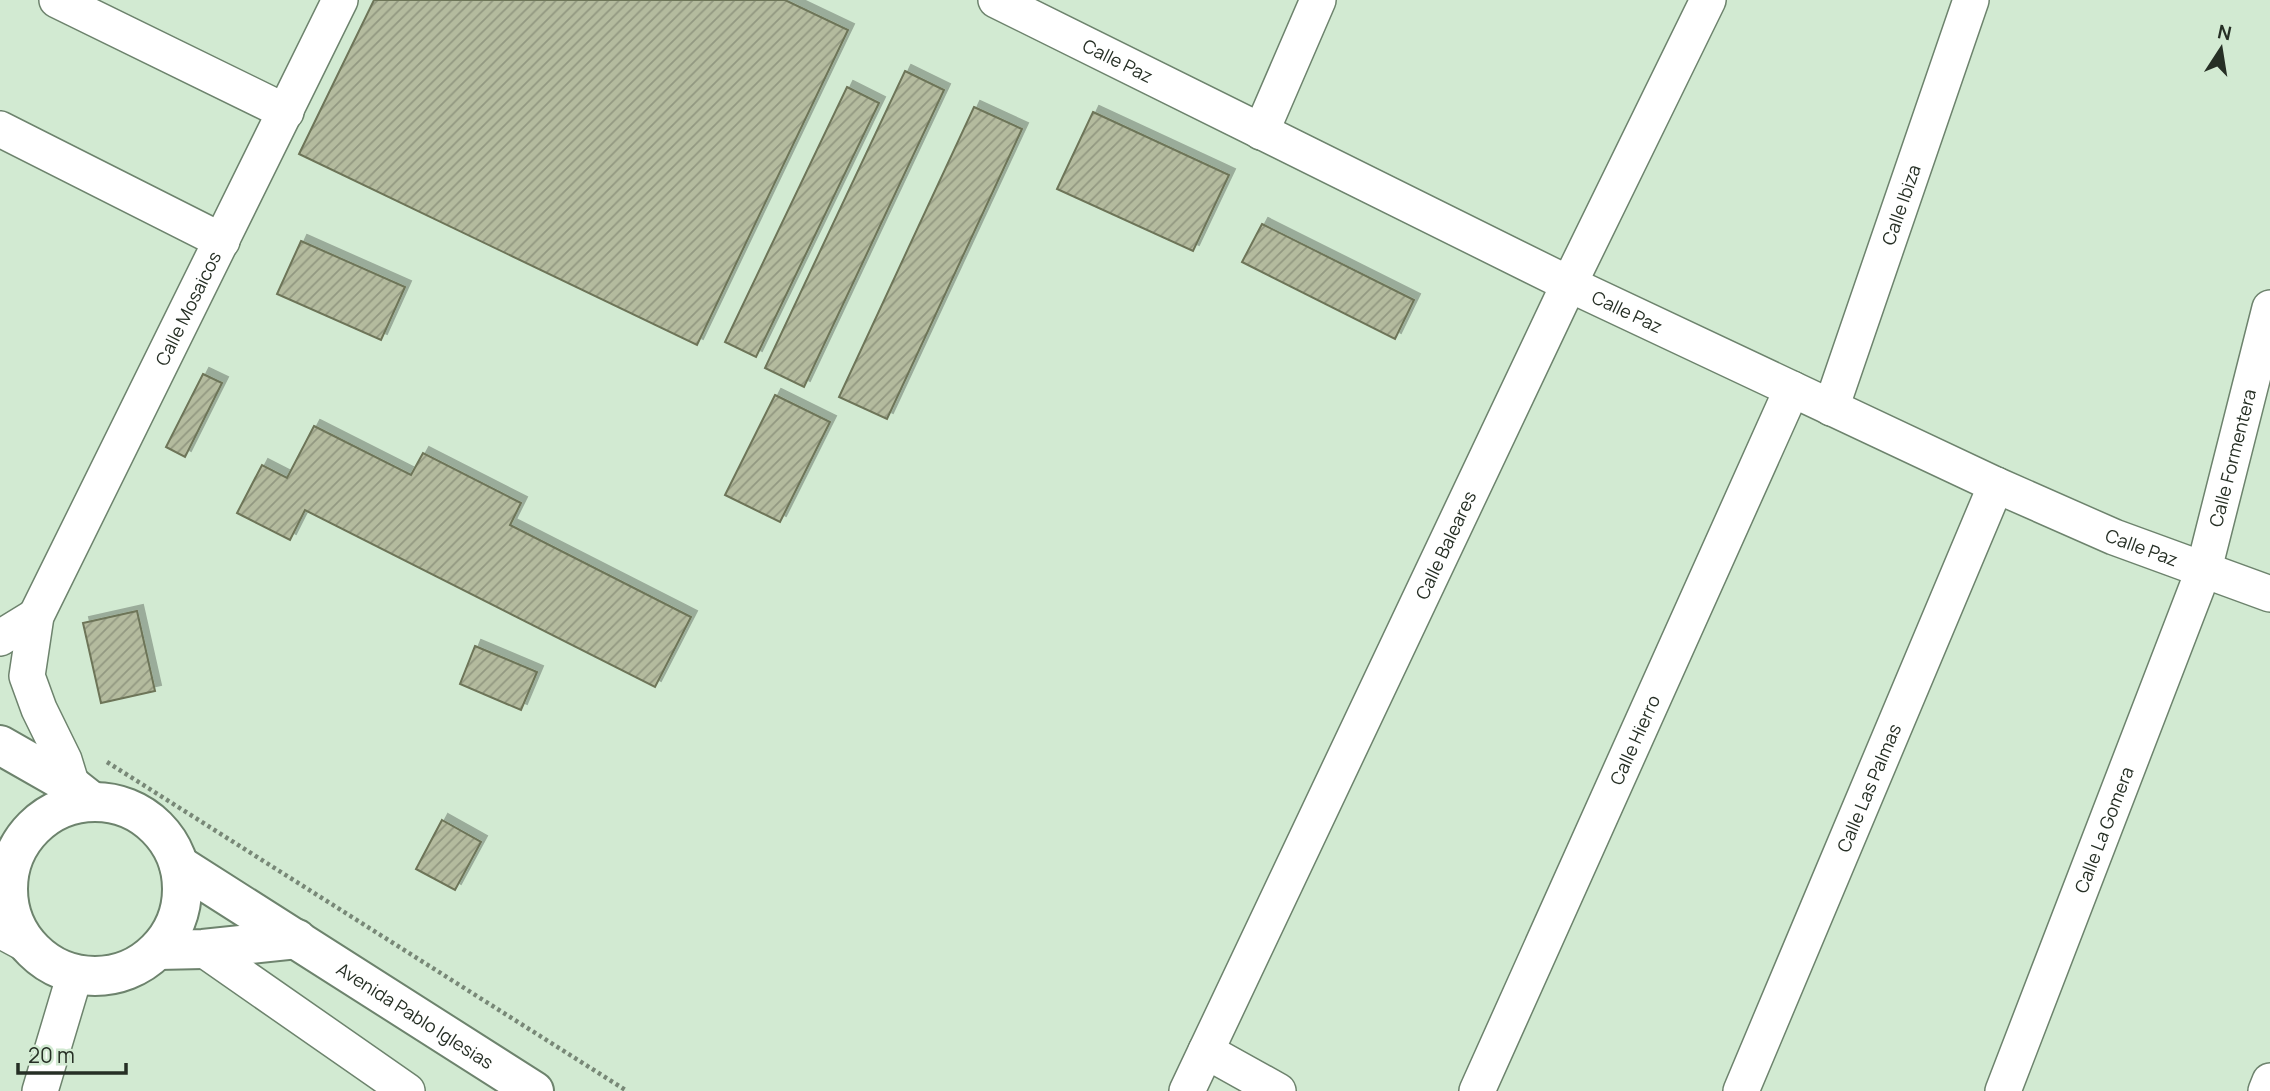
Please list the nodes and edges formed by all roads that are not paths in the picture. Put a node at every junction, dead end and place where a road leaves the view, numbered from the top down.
1 (57, 0) edge
2 (340, 0) edge
3 (996, 0) edge
4 (1318, 0) edge
5 (1708, 0) edge
6 (1971, 0) edge
7 (286, 112) junction
8 (0, 129) edge
9 (1261, 132) junction
10 (222, 241) junction
11 (1569, 284) junction
12 (2270, 308) edge
13 (1791, 388) junction
14 (1831, 408) junction
15 (1996, 485) junction
16 (2204, 569) junction
17 (2270, 594) edge
18 (36, 616) junction
19 (0, 638) edge
20 (0, 745) edge
21 (81, 794) junction
22 (6, 848) edge
23 (179, 865) junction
24 (13, 937) edge
25 (297, 939) junction
26 (203, 949) junction
27 (158, 950) junction
28 (75, 974) junction
29 (1206, 1051) junction
30 (2270, 1081) edge
31 (40, 1091) edge
32 (407, 1091) edge
33 (534, 1091) edge
34 (1187, 1091) edge
35 (1278, 1091) edge
36 (1478, 1091) edge
37 (1741, 1091) edge
38 (2003, 1091) edge
39 (2266, 1091) edge

1 - 7 street
2 - 7 street, Calle Mosaicos
3 - 9 street, Calle Paz
4 - 9 street
5 - 11 street, Calle Baleares
6 - 14 street, Calle Ibiza
7 - 10 street, Calle Mosaicos
8 - 10 street
9 - 11 street, Calle Paz
10 - 18 street, Calle Mosaicos
11 - 13 street, Calle Paz
11 - 29 street, Calle Baleares
12 - 16 street, Calle Formentera
13 - 14 street, Calle Paz
13 - 36 street, Calle Hierro
14 - 15 street, Calle Paz
15 - 16 street, Calle Paz
15 - 37 street, Calle Las Palmas
16 - 17 street, Calle Paz
16 - 38 street, Calle La Gomera
18 - 19 street
18 - 21 street, Calle Mosaicos
20 - 21 main road
21 - 22 main road
21 - 23 main road
22 - 24 main road
23 - 25 main road, Avenida Pablo Iglesias
23 - 27 main road
24 - 28 main road
25 - 26 main road
25 - 33 main road, Avenida Pablo Iglesias
26 - 27 main road
26 - 32 street
27 - 28 main road
28 - 31 street
29 - 34 street, Calle Baleares
29 - 35 street
30 - 39 street

